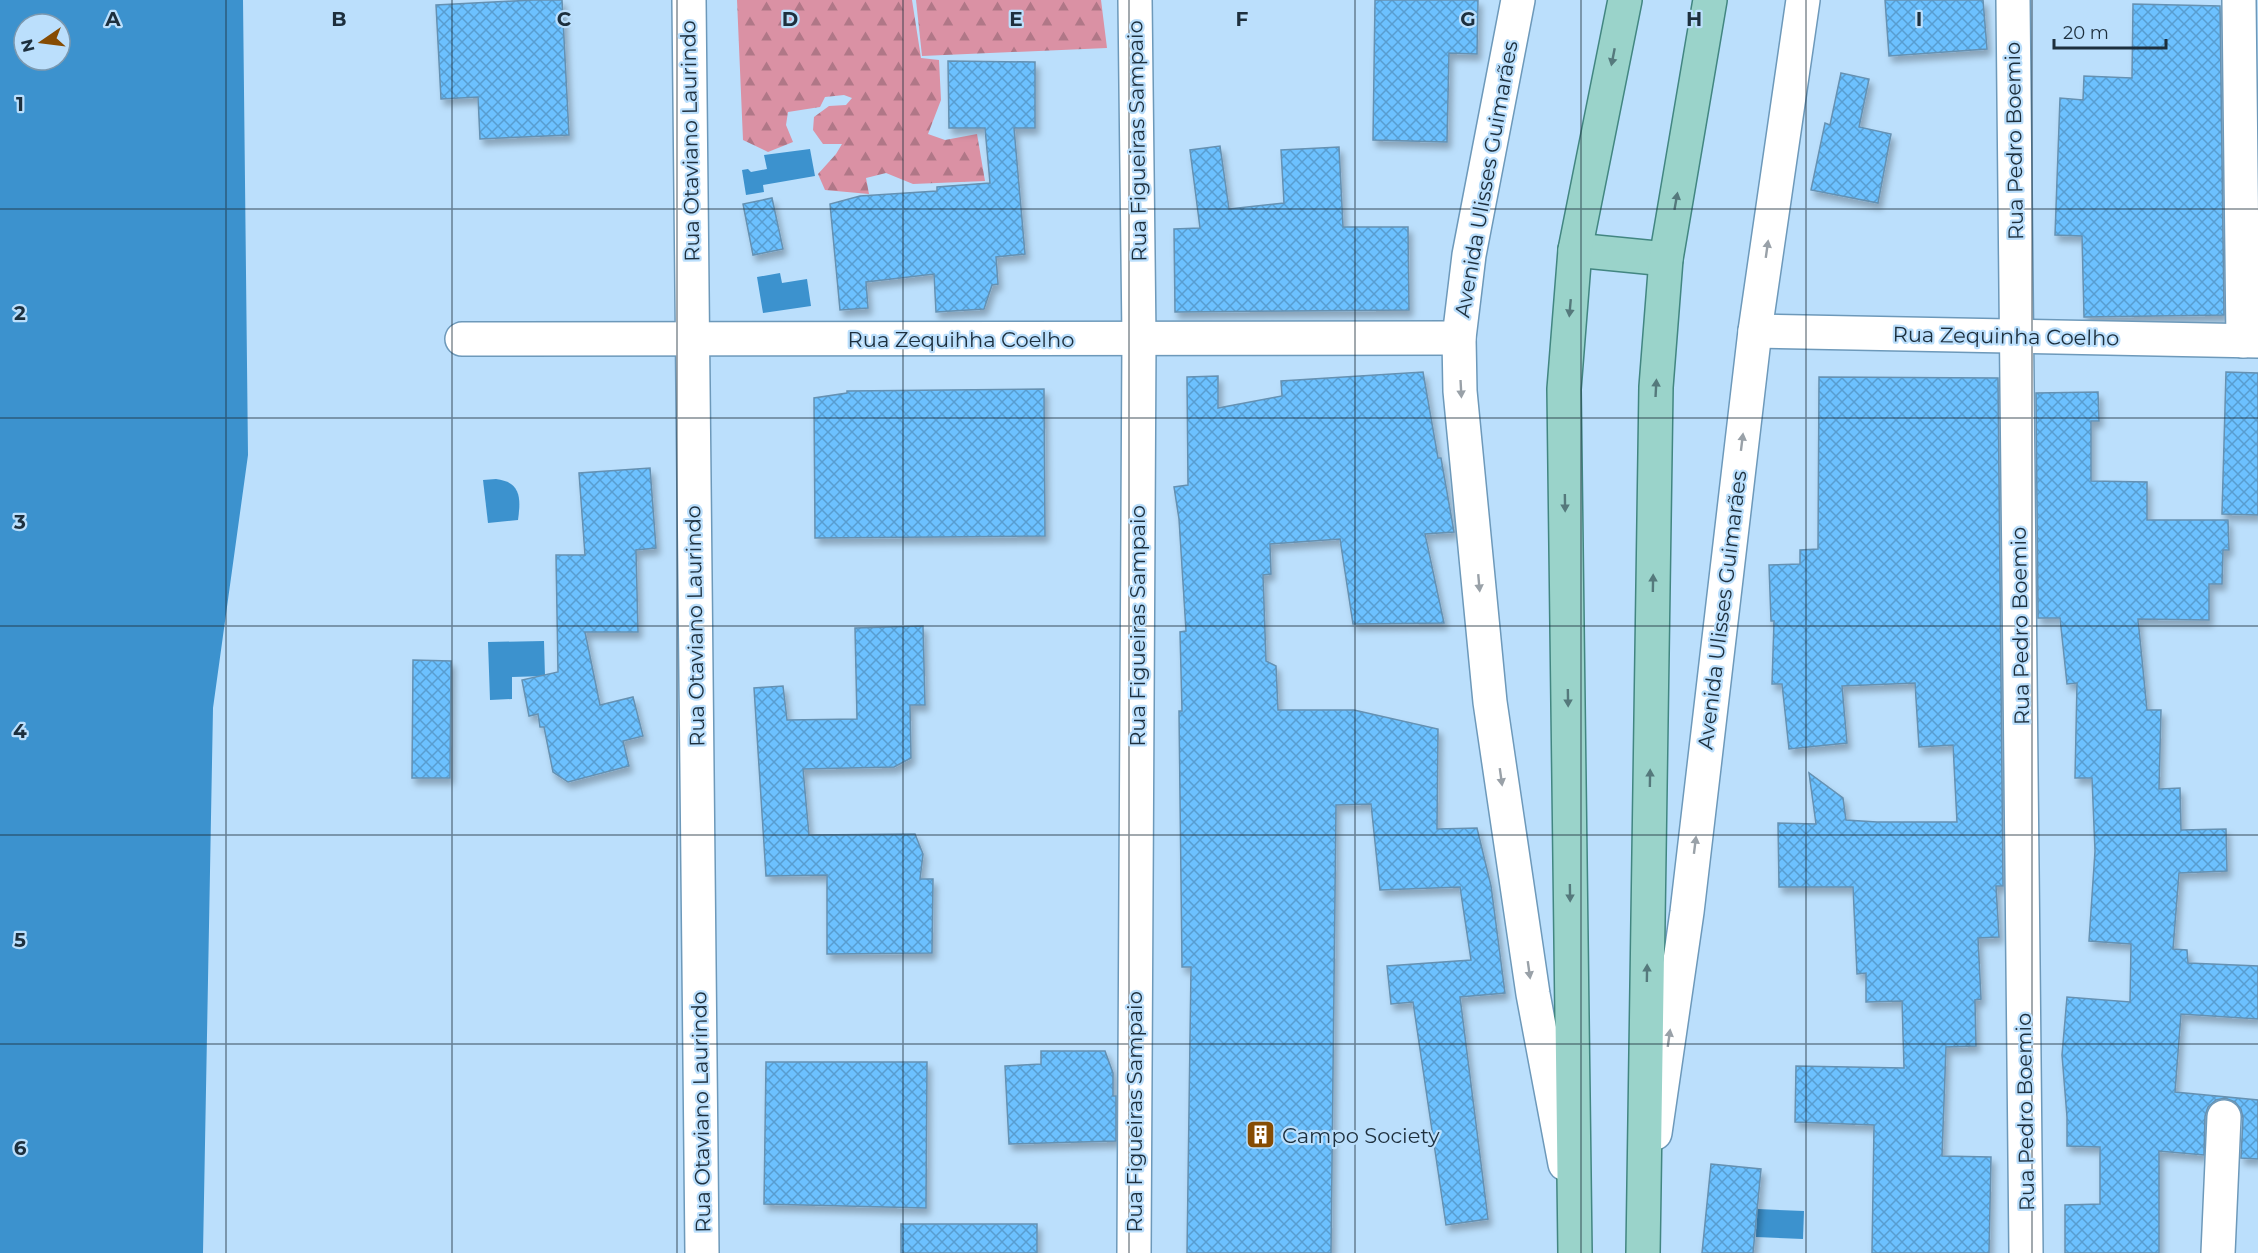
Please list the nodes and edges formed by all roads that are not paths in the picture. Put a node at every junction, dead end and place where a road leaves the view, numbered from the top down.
1 (689, 0) edge
2 (1135, 0) edge
3 (1518, 0) edge
4 (1625, 0) edge
5 (1710, 0) edge
6 (1803, 0) edge
7 (2013, 0) edge
8 (2239, 0) edge
9 (1575, 250) junction
10 (1666, 259) junction
11 (1755, 331) junction
12 (2017, 337) junction
13 (462, 339) dead end
14 (692, 339) junction
15 (1139, 339) junction
16 (1459, 339) junction
17 (2251, 341) edge
18 (2224, 1117) dead end
19 (1575, 1213) junction
20 (1643, 1221) junction
21 (702, 1253) edge
22 (1134, 1253) edge
23 (1575, 1253) edge
24 (1643, 1253) edge
25 (2026, 1253) edge
26 (2218, 1253) edge

1 - 14 street, Rua Otaviano Laurindo
2 - 15 street, Rua Figueiras Sampaio
3 - 16 street, Avenida Ulisses Guimarães
4 -> 9 main road, Avenida Ulisses Guimarães
10 -> 5 main road, Avenida Ulisses Guimarães
11 -> 6 street, Avenida Ulisses Guimarães
7 - 12 street, Rua Pedro Boemio
8 - 17 street
9 - 10 main road
9 -> 19 main road, Avenida Ulisses Guimarães
20 -> 10 main road, Avenida Ulisses Guimarães
11 - 12 street, Rua Zequinha Coelho
20 -> 11 street, Avenida Ulisses Guimarães
12 - 17 street, Rua Zequinha Coelho
12 - 25 street, Rua Pedro Boemio
13 - 14 street, Rua Zequihha Coelho
14 - 15 street, Rua Zequihha Coelho
14 - 21 street, Rua Otaviano Laurindo
15 - 16 street, Rua Zequihha Coelho
15 - 22 street, Rua Figueiras Sampaio
16 -> 19 street, Avenida Ulisses Guimarães
18 - 26 street
19 - 23 main road, Avenida Ulisses Guimarães
20 - 24 main road, Avenida Ulisses Guimarães

